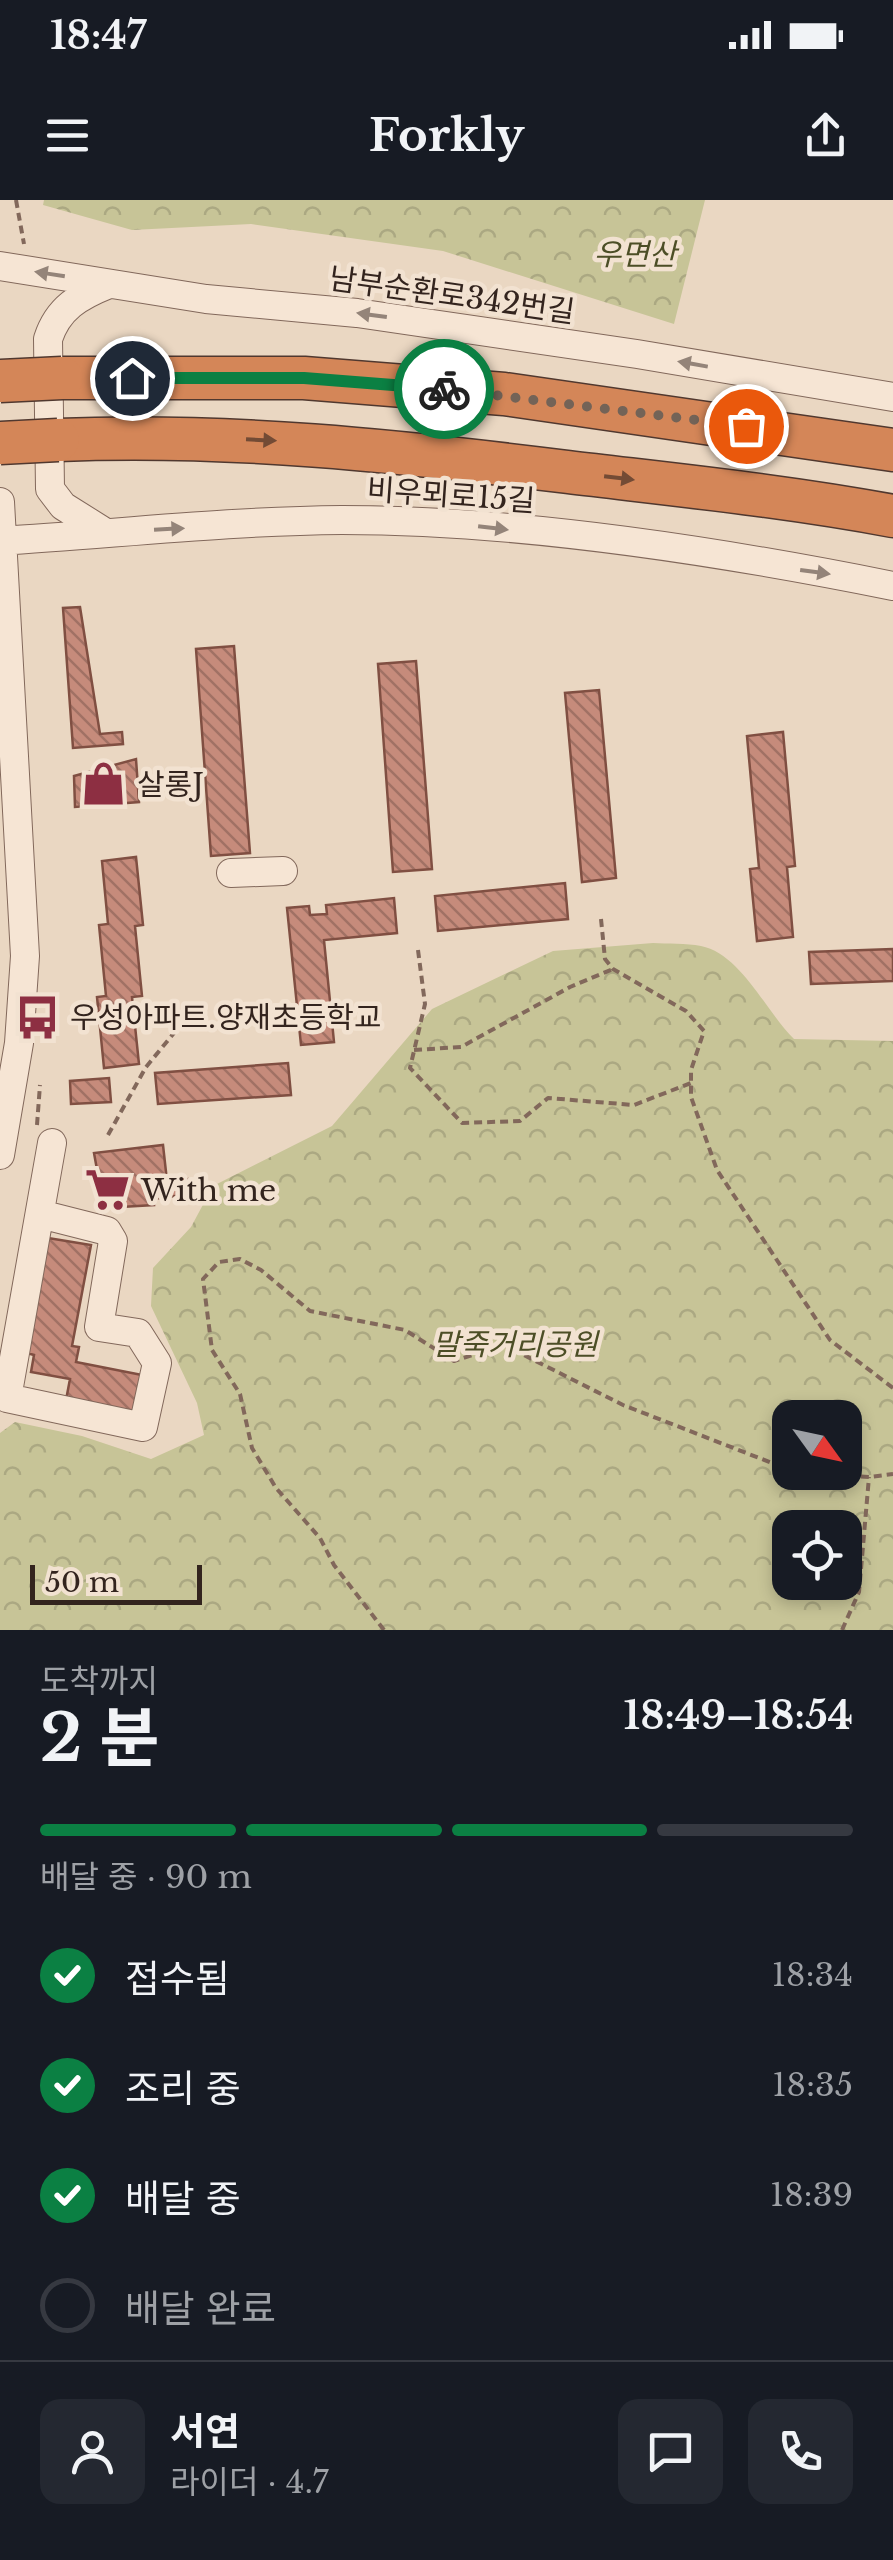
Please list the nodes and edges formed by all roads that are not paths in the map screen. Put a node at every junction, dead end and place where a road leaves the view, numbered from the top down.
1 (0, 266) edge
2 (110, 284) junction
3 (0, 381) edge
4 (893, 398) edge
5 (0, 443) edge
6 (893, 450) edge
7 (0, 502) edge
8 (893, 516) edge
9 (106, 533) junction
10 (1, 541) edge
11 (893, 586) edge
12 (2, 596) edge
13 (283, 872) dead end
14 (231, 873) dead end
15 (52, 1143) dead end
16 (0, 1155) edge
17 (40, 1214) junction

2 -> 1 street, 남부순환로342번길
4 -> 2 street, 남부순환로342번길
2 - 9 street
3 - 6 highway, bridge
5 -> 8 highway, bridge
7 - 10 street
9 - 10 street, 비우뫼로15길
9 -> 11 street, 비우뫼로15길
10 - 12 street
12 - 16 street
13 - 14 street
15 - 17 street
17 - 17 street

